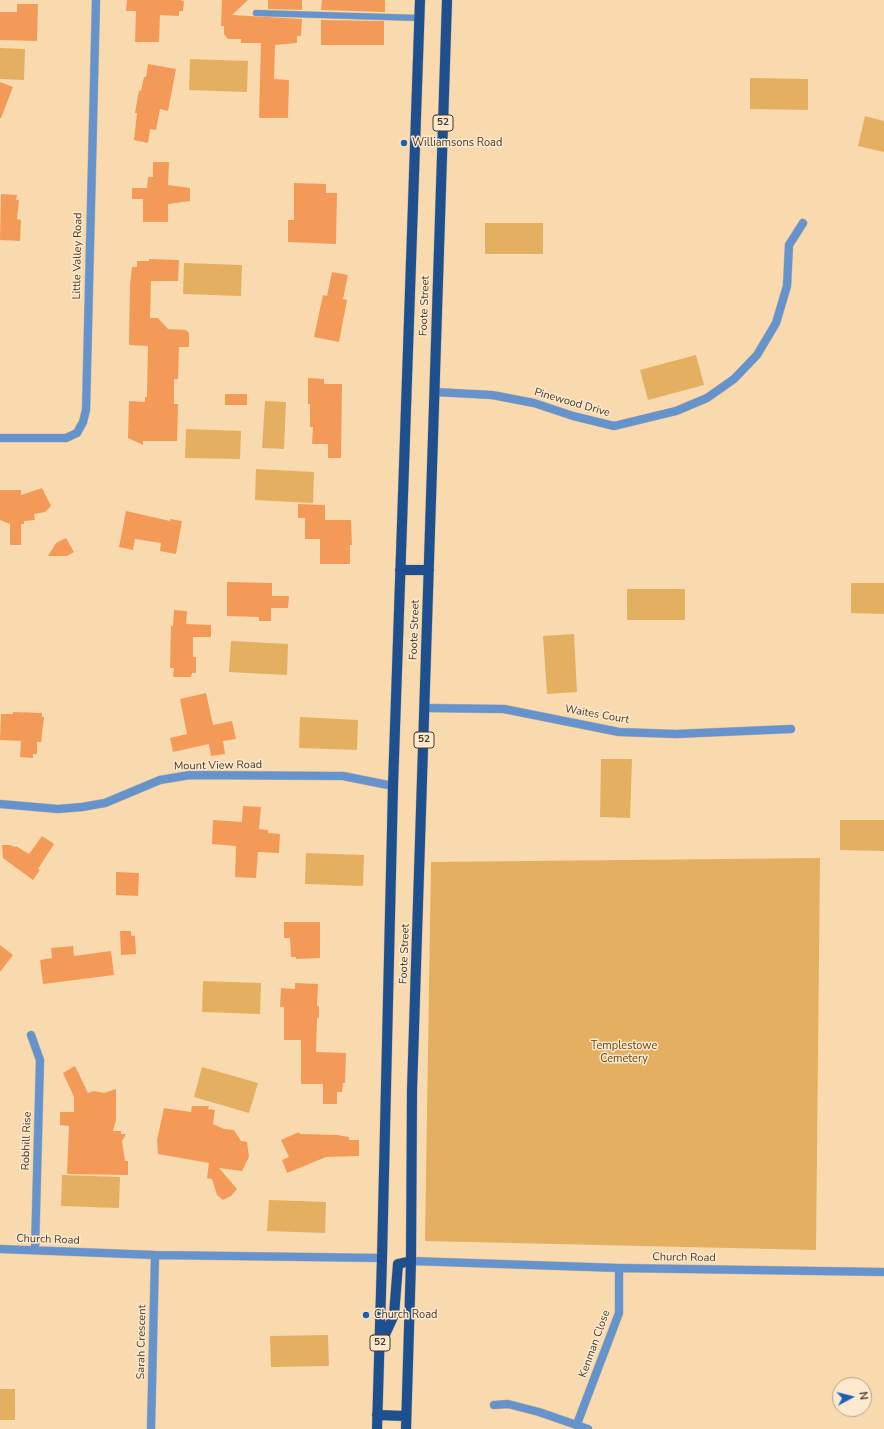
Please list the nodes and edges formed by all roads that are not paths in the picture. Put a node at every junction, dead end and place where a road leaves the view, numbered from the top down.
1 (96, 0) edge
2 (420, 0) edge
3 (447, 0) edge
4 (256, 13) dead end
5 (419, 18) junction
6 (803, 223) dead end
7 (435, 392) junction
8 (0, 438) edge
9 (400, 570) junction
10 (429, 570) junction
11 (424, 708) junction
12 (791, 729) dead end
13 (393, 786) junction
14 (0, 804) edge
15 (31, 1035) dead end
16 (0, 1249) edge
17 (35, 1250) junction
18 (155, 1255) junction
19 (382, 1258) junction
20 (411, 1261) junction
21 (618, 1268) junction
22 (884, 1272) edge
23 (379, 1347) junction
24 (494, 1405) dead end
25 (377, 1416) junction
26 (406, 1416) junction
27 (577, 1424) junction
28 (151, 1429) edge
29 (377, 1429) edge
30 (406, 1429) edge
31 (588, 1429) edge

1 - 8 street, Little Valley Road
2 - 5 main road, Foote Street / 52
3 - 7 main road, Foote Street / 52
4 - 5 lane
5 - 9 main road, Foote Street / 52
6 - 7 street, Pinewood Drive
7 - 10 main road, Foote Street / 52
9 - 10 main road
9 - 13 main road, Foote Street / 52
10 - 11 main road, Foote Street / 52
11 - 12 street, Waites Court
11 - 20 main road, Foote Street / 52
13 - 14 street, Mount View Road
13 - 19 main road, Foote Street / 52
15 - 17 street, Robhill Rise
16 - 17 street, Church Road
17 - 18 street, Church Road
18 - 19 street, Church Road
18 - 28 street, Sarah Crescent
19 - 23 main road, 52
20 - 21 street, Church Road
20 - 23 main road
20 - 26 main road, 52
21 - 22 street, Church Road
21 - 27 street, Kenman Close
23 - 25 main road, 52
24 - 27 street
25 - 26 main road
25 - 29 main road, 52
26 - 30 main road, 52
27 - 31 street

